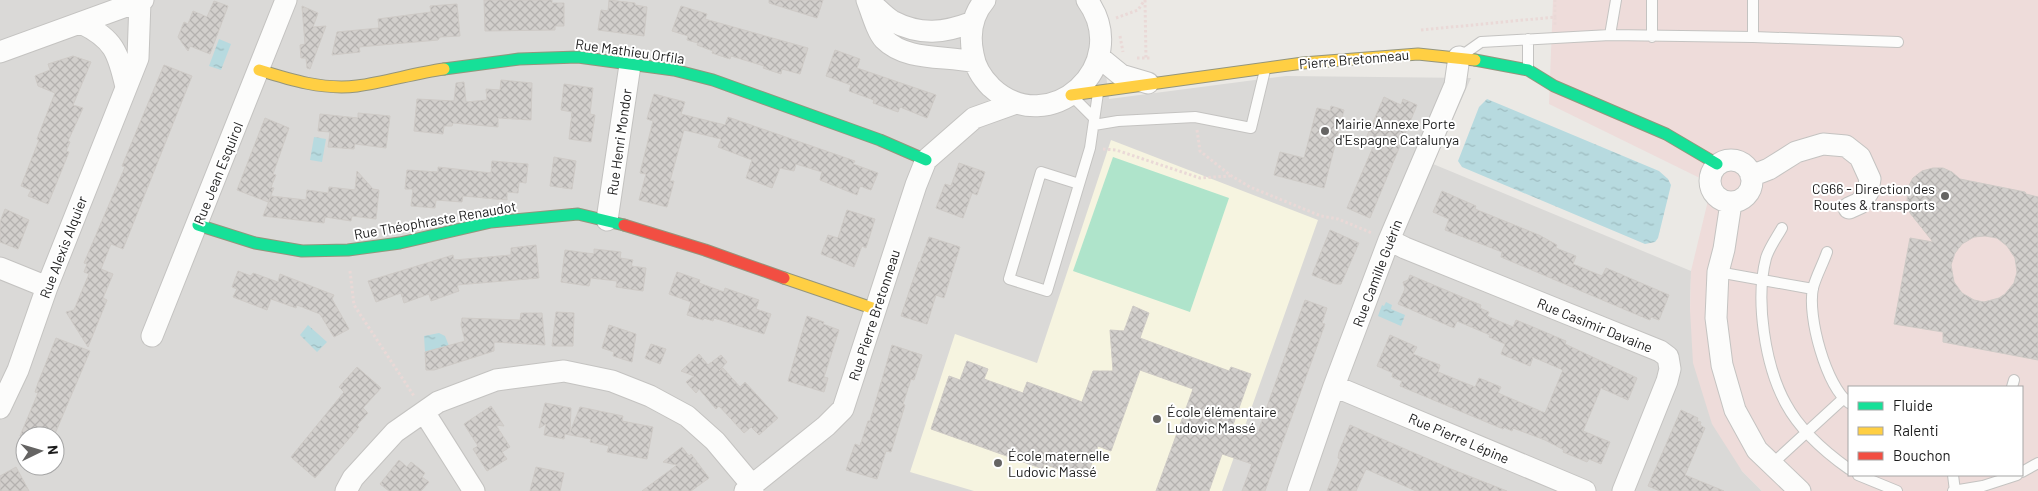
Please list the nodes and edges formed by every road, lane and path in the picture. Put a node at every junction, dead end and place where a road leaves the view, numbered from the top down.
1 (867, 0) edge
2 (985, 0) edge
3 (1087, 0) edge
4 (1145, 0) edge
5 (1555, 0) edge
6 (1616, 0) edge
7 (1652, 0) edge
8 (1752, 0) edge
9 (142, 1) edge
10 (282, 3) edge
11 (1555, 17) dead end
12 (81, 22) junction
13 (973, 22) junction
14 (1099, 24) junction
15 (1610, 35) junction
16 (1652, 37) junction
17 (1753, 37) junction
18 (1528, 39) junction
19 (1898, 42) dead end
20 (0, 52) edge
21 (1099, 57) junction
22 (1459, 57) junction
23 (1146, 59) dead end
24 (630, 65) junction
25 (1266, 67) junction
26 (259, 70) junction
27 (1528, 70) junction
28 (979, 71) junction
29 (1148, 83) junction
30 (126, 87) junction
31 (1099, 90) junction
32 (1071, 95) junction
33 (1016, 103) junction
34 (1195, 117) junction
35 (974, 118) junction
36 (1094, 122) junction
37 (1090, 148) junction
38 (926, 160) junction
39 (1717, 164) junction
40 (1230, 176) junction
41 (1752, 176) junction
42 (1079, 184) junction
43 (1731, 203) junction
44 (1849, 208) dead end
45 (607, 220) junction
46 (198, 225) junction
47 (1782, 228) dead end
48 (1389, 240) junction
49 (348, 250) junction
50 (1827, 252) dead end
51 (0, 268) edge
52 (1718, 272) junction
53 (1762, 279) junction
54 (47, 287) junction
55 (1813, 289) junction
56 (875, 309) junction
57 (152, 336) dead end
58 (1334, 386) junction
59 (1846, 401) edge
60 (0, 408) edge
61 (424, 412) junction
62 (1806, 432) junction
63 (2038, 463) edge
64 (1772, 464) junction
65 (1848, 468) edge
66 (2023, 471) edge
67 (1860, 476) edge
68 (1953, 476) edge
69 (2014, 476) edge
70 (750, 490) edge
71 (346, 491) edge
72 (474, 491) edge
73 (1298, 491) edge
74 (1584, 491) edge
75 (1623, 491) edge
76 (1800, 491) edge
77 (1897, 491) edge
78 (1954, 491) edge

1 - 13 street
1 - 28 street
2 - 13 street
3 - 14 street
4 - 14 path
4 - 23 path
5 - 11 path
6 - 15 lane
7 - 16 lane
8 - 17 lane
9 - 12 street
9 - 30 street, Rue Alexis Alquier
10 - 26 street, Rue Jean Esquirol
12 - 20 street
12 - 30 street
13 - 28 street
14 - 21 street
15 - 16 lane
15 - 18 lane
16 - 17 lane
17 - 19 lane
18 - 22 lane
18 - 27 lane
21 - 29 street, Pierre Bretonneau
21 - 32 street
22 - 25 street, Pierre Bretonneau
22 - 27 street, Pierre Bretonneau
22 - 48 street, Rue Camille Guérin
24 - 26 street, Rue Mathieu Orfila
24 - 38 street, Rue Mathieu Orfila
24 - 45 street, Rue Henri Mondor
25 - 29 street, Pierre Bretonneau
25 - 34 lane
26 - 46 street, Rue Jean Esquirol
27 - 39 street, Pierre Bretonneau
28 - 33 street
28 - 35 street
29 - 31 street, Pierre Bretonneau
30 - 54 street, Rue Alexis Alquier
31 - 32 street, Pierre Bretonneau
31 - 36 lane
32 - 33 street
32 - 36 lane
33 - 35 street, Rue Pierre Bretonneau
34 - 36 lane
34 - 40 path
35 - 38 street, Rue Pierre Bretonneau
36 - 37 lane
37 - 40 path
37 - 42 lane
38 - 56 street, Rue Pierre Bretonneau
39 - 41 street
39 - 43 street
40 - 48 path
41 - 43 street
41 - 44 street
42 - 42 lane
43 - 52 street
45 - 49 street, Rue Théophraste Renaudot
45 - 56 street, Rue Théophraste Renaudot
46 - 49 street, Rue Théophraste Renaudot
46 - 57 street, Rue Jean Esquirol
47 - 53 lane
48 - 58 street, Rue Camille Guérin
48 - 75 street, Rue Casimir Davaine
49 - 61 path
50 - 55 lane
51 - 54 street
52 - 53 lane
52 - 64 street
53 - 55 lane
53 - 62 lane
54 - 60 street, Rue Alexis Alquier
55 - 59 lane
56 - 70 street, Rue Pierre Bretonneau
58 - 73 street, Rue Camille Guérin
58 - 74 street, Rue Pierre Lépine
59 - 62 lane
61 - 70 street
61 - 71 street
61 - 72 street
62 - 64 lane
62 - 65 lane
63 - 66 lane
64 - 76 street
67 - 77 lane
68 - 78 lane
69 - 78 lane

